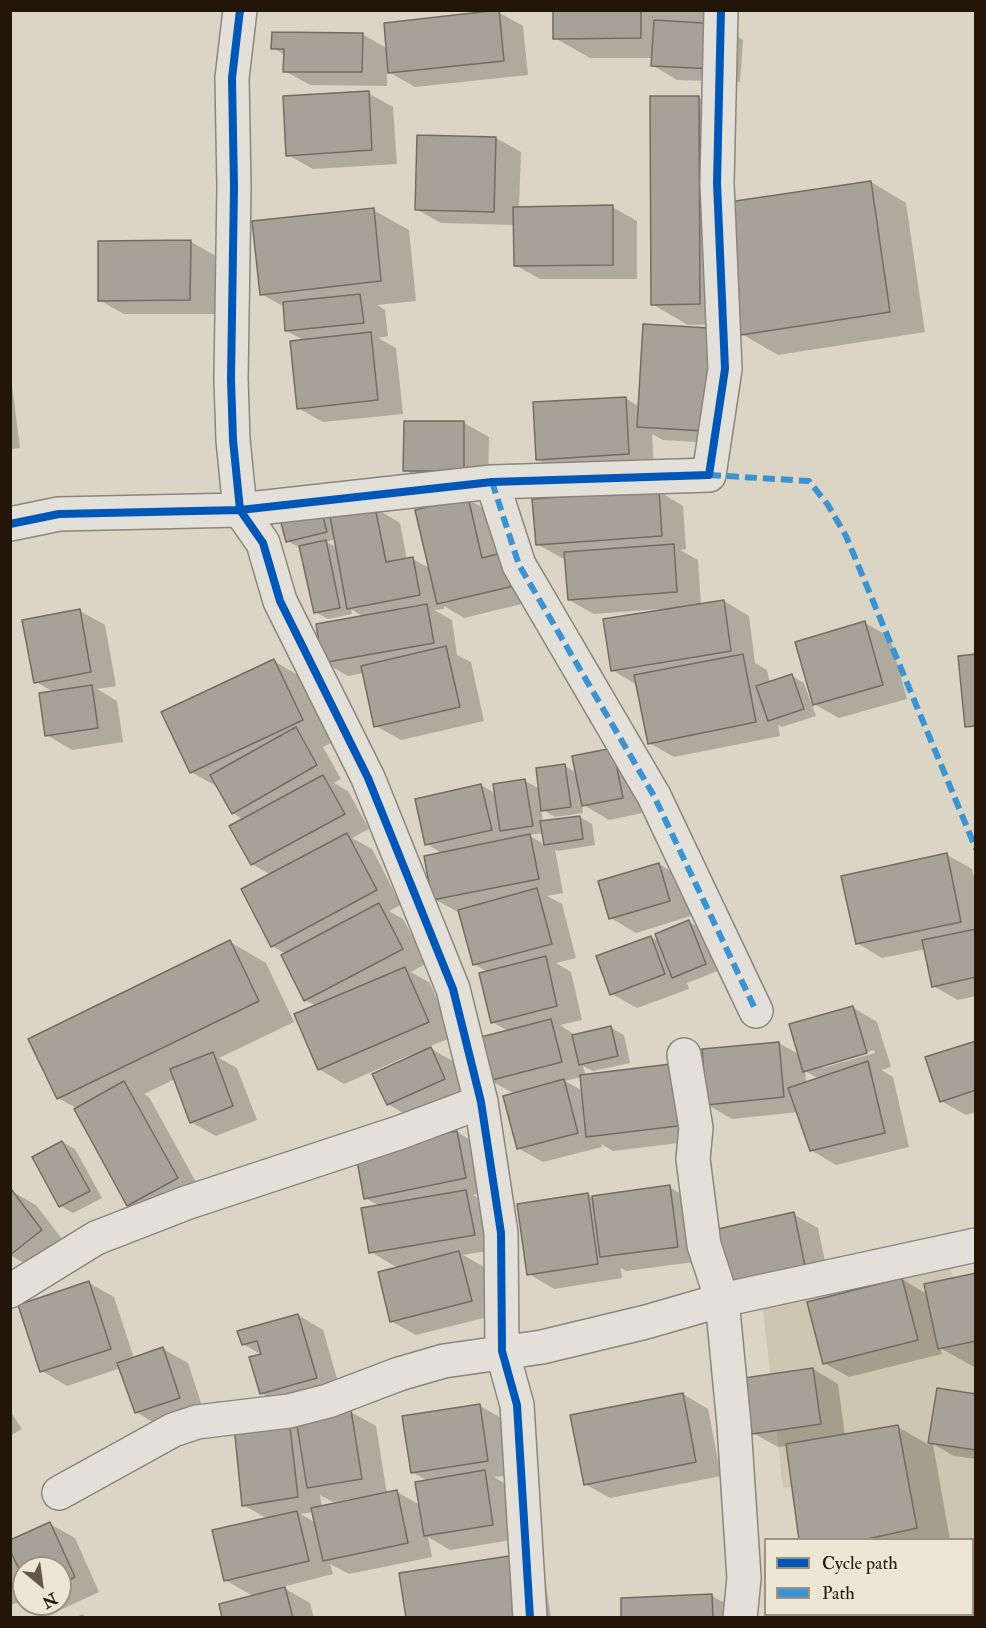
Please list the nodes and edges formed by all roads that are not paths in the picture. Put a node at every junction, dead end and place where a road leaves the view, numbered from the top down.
1 (240, 10) edge
2 (721, 10) edge
3 (492, 482) junction
4 (240, 510) junction
5 (10, 524) edge
6 (756, 1011) dead end
7 (684, 1054) dead end
8 (482, 1102) junction
9 (975, 1245) edge
10 (10, 1291) edge
11 (722, 1300) junction
12 (502, 1351) junction
13 (59, 1493) dead end
14 (530, 1617) edge
15 (740, 1617) edge

1 - 4 street
2 - 3 street
3 - 4 street
3 - 6 street
4 - 5 street
4 - 8 street
7 - 11 street
8 - 10 street
8 - 12 street
9 - 11 street
11 - 12 street
11 - 15 street
12 - 13 street
12 - 14 street

